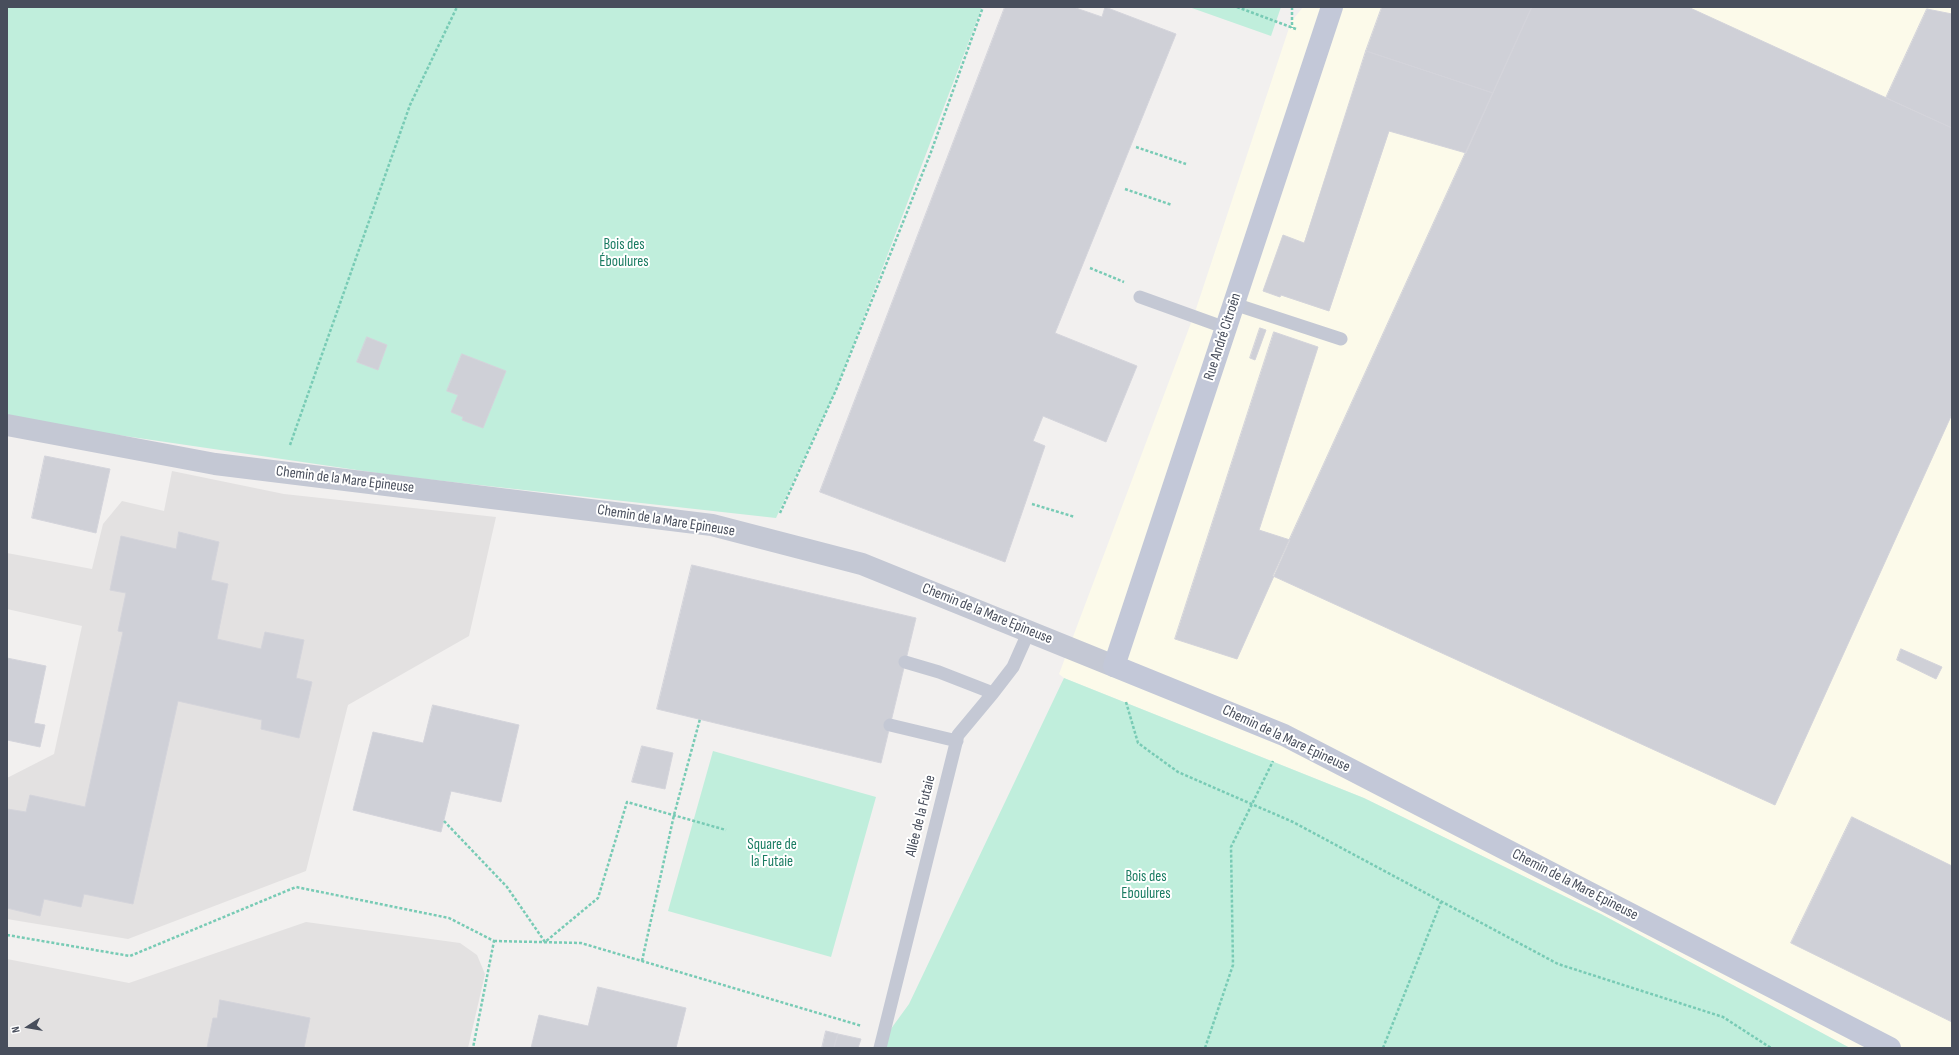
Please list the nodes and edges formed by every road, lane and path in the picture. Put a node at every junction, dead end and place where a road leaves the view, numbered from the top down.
1 (457, 7) edge
2 (983, 7) edge
3 (1237, 7) edge
4 (1292, 7) edge
5 (1332, 7) edge
6 (1292, 28) junction
7 (1300, 30) dead end
8 (1136, 147) dead end
9 (1186, 164) dead end
10 (1125, 189) dead end
11 (1172, 205) dead end
12 (1090, 268) dead end
13 (1129, 284) dead end
14 (1140, 297) dead end
15 (1234, 304) junction
16 (1226, 328) junction
17 (1340, 339) dead end
18 (7, 425) edge
19 (280, 472) junction
20 (1032, 504) dead end
21 (1075, 517) dead end
22 (769, 540) junction
23 (1030, 631) junction
24 (905, 662) dead end
25 (1114, 666) junction
26 (993, 693) junction
27 (1126, 700) dead end
28 (700, 719) dead end
29 (890, 725) dead end
30 (957, 741) junction
31 (1274, 758) dead end
32 (1251, 803) junction
33 (674, 815) junction
34 (444, 821) dead end
35 (726, 830) dead end
36 (1441, 902) junction
37 (7, 935) edge
38 (494, 941) junction
39 (545, 942) junction
40 (642, 961) junction
41 (884, 1032) junction
42 (473, 1048) edge
43 (880, 1048) edge
44 (1205, 1048) edge
45 (1383, 1048) edge
46 (1771, 1048) edge
47 (1890, 1048) edge

1 - 19 path
2 - 22 path
3 - 6 path
4 - 6 path
5 - 15 main road, Rue André Citroën
6 - 7 path
8 - 9 path
10 - 11 path
12 - 13 path
14 - 16 lane
15 - 16 main road, Rue André Citroën
15 - 17 lane
16 - 25 main road, Rue André Citroën
18 - 19 street, Chemin de la Mare Epineuse
19 - 22 street, Chemin de la Mare Epineuse
20 - 21 path
22 - 23 street, Chemin de la Mare Epineuse
23 - 25 street, Chemin de la Mare Epineuse
23 - 26 lane, Allée de la Futaie
24 - 26 lane
25 - 47 main road, Chemin de la Mare Epineuse
26 - 30 lane, Allée de la Futaie
27 - 32 path
28 - 33 path
29 - 30 lane
30 - 41 lane, Allée de la Futaie
31 - 32 path
32 - 36 path
32 - 44 path
33 - 35 path
33 - 39 path
33 - 40 path
34 - 39 path
36 - 45 path
36 - 46 path
37 - 38 path
38 - 39 path
38 - 42 path
39 - 40 path
40 - 41 path
41 - 43 lane, Allée de la Futaie

